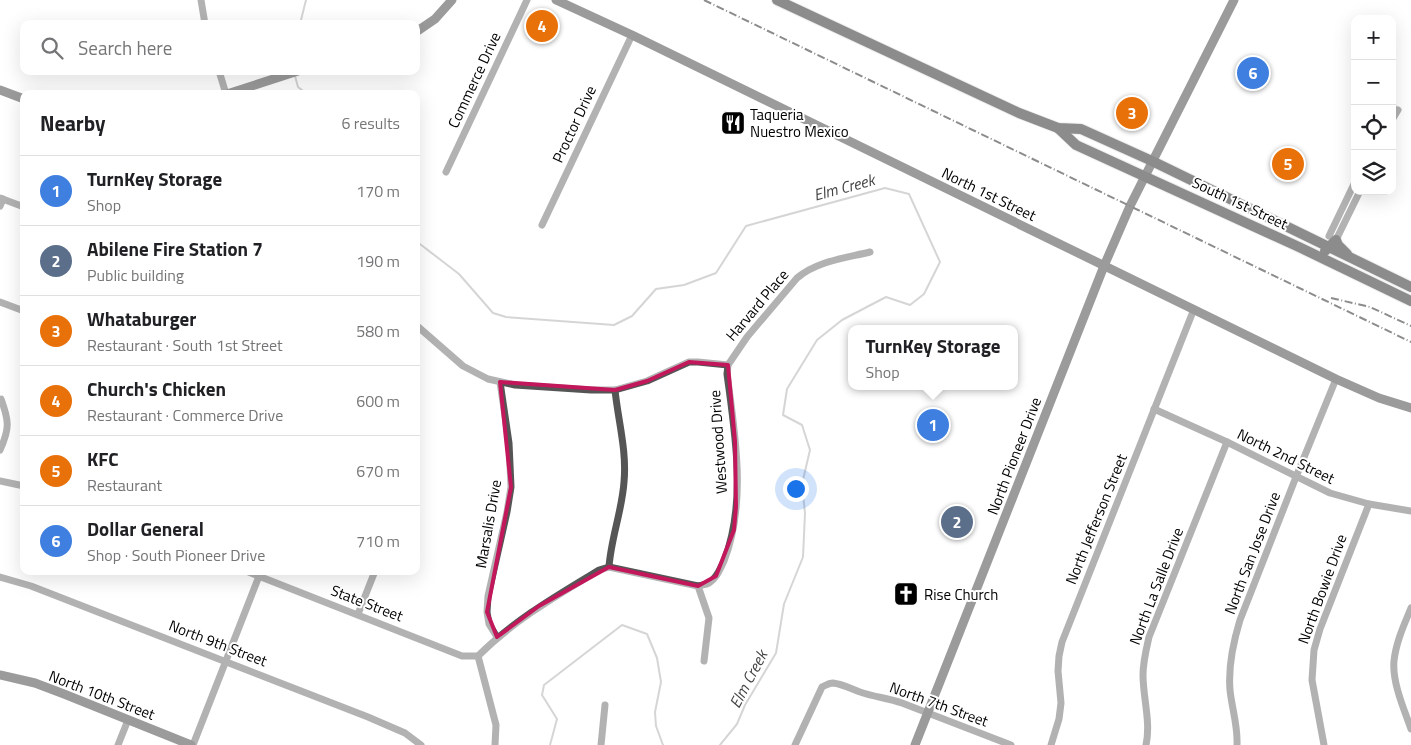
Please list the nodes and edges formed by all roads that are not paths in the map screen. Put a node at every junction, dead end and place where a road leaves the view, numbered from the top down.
1 (201, 0) edge
2 (452, 0) edge
3 (527, 0) edge
4 (556, 0) edge
5 (777, 0) edge
6 (1233, 0) edge
7 (204, 20) edge
8 (420, 29) edge
9 (632, 35) junction
10 (221, 75) edge
11 (285, 75) edge
12 (0, 90) edge
13 (226, 90) edge
14 (239, 90) edge
15 (20, 98) edge
16 (1058, 128) junction
17 (1152, 161) junction
18 (446, 172) dead end
19 (1145, 175) junction
20 (1351, 192) edge
21 (1358, 195) edge
22 (1, 201) edge
23 (20, 206) edge
24 (542, 225) dead end
25 (1330, 244) junction
26 (870, 252) dead end
27 (1310, 252) junction
28 (1334, 263) junction
29 (1104, 266) junction
30 (1411, 287) edge
31 (1411, 301) edge
32 (0, 302) edge
33 (1194, 309) junction
34 (20, 310) edge
35 (420, 328) edge
36 (728, 365) junction
37 (1336, 379) junction
38 (500, 382) junction
39 (615, 390) junction
40 (1, 399) edge
41 (1411, 408) edge
42 (1154, 409) junction
43 (1227, 442) junction
44 (0, 450) edge
45 (1296, 477) junction
46 (0, 481) edge
47 (20, 485) edge
48 (1369, 504) junction
49 (1411, 511) edge
50 (609, 567) junction
51 (260, 575) edge
52 (262, 575) edge
53 (373, 575) edge
54 (0, 577) edge
55 (698, 586) junction
56 (1411, 608) edge
57 (358, 614) junction
58 (497, 637) junction
59 (478, 656) junction
60 (226, 660) junction
61 (704, 660) dead end
62 (0, 675) edge
63 (605, 705) dead end
64 (928, 712) junction
65 (128, 720) junction
66 (1411, 729) edge
67 (118, 745) edge
68 (192, 745) edge
69 (421, 745) edge
70 (495, 745) edge
71 (601, 745) edge
72 (795, 745) edge
73 (915, 745) edge
74 (1011, 745) edge
75 (1051, 745) edge
76 (1146, 745) edge
77 (1237, 745) edge
78 (1324, 745) edge

1 - 7 street
2 - 8 main road
3 - 18 street, Commerce Drive
4 - 9 main road, North 1st Street
5 - 16 main road, South 1st Street
6 - 17 main road, North Pioneer Drive
9 - 24 street, Proctor Drive
9 - 29 main road, North 1st Street
10 - 13 street
11 - 14 main road
12 - 15 main road
16 - 17 main road, South 1st Street
16 - 19 main road, South 1st Street
17 - 19 main road, North Pioneer Drive
17 - 25 main road, South 1st Street
19 - 27 main road, South 1st Street
19 - 29 main road, North Pioneer Drive
20 - 25 street
21 - 25 street
22 - 23 street
25 - 27 main road
25 - 28 main road
25 - 30 main road, South 1st Street
26 - 36 street, Harvard Place
27 - 28 main road, South 1st Street
28 - 31 main road, South 1st Street
29 - 33 main road, North 1st Street
29 - 64 main road, North Pioneer Drive
32 - 34 street
33 - 37 main road, North 1st Street
33 - 42 street, North Jefferson Street
35 - 38 street
36 - 39 street
36 - 55 street, Westwood Drive
37 - 41 main road, North 1st Street
37 - 45 street, North San Jose Drive
38 - 39 street
38 - 58 street, Marsalis Drive
39 - 50 street
40 - 44 street
42 - 43 street, North 2nd Street
42 - 75 street, North Jefferson Street
43 - 45 street, North 2nd Street
43 - 76 street, North La Salle Drive
45 - 48 street, North 2nd Street
45 - 77 street, North San Jose Drive
46 - 47 street
48 - 49 street, North 2nd Street
48 - 78 street, North Bowie Drive
50 - 55 street
50 - 58 street
51 - 60 street
52 - 57 street, State Street
53 - 57 street
54 - 60 street, North 9th Street
55 - 61 street
56 - 66 street
57 - 59 street, State Street
58 - 59 street
59 - 70 street
60 - 68 street
60 - 69 street, North 9th Street
62 - 65 main road, North 10th Street
63 - 71 street
64 - 72 street, North 7th Street
64 - 73 main road, North Pioneer Drive
64 - 74 street, North 7th Street
65 - 67 street
65 - 68 main road, North 10th Street

